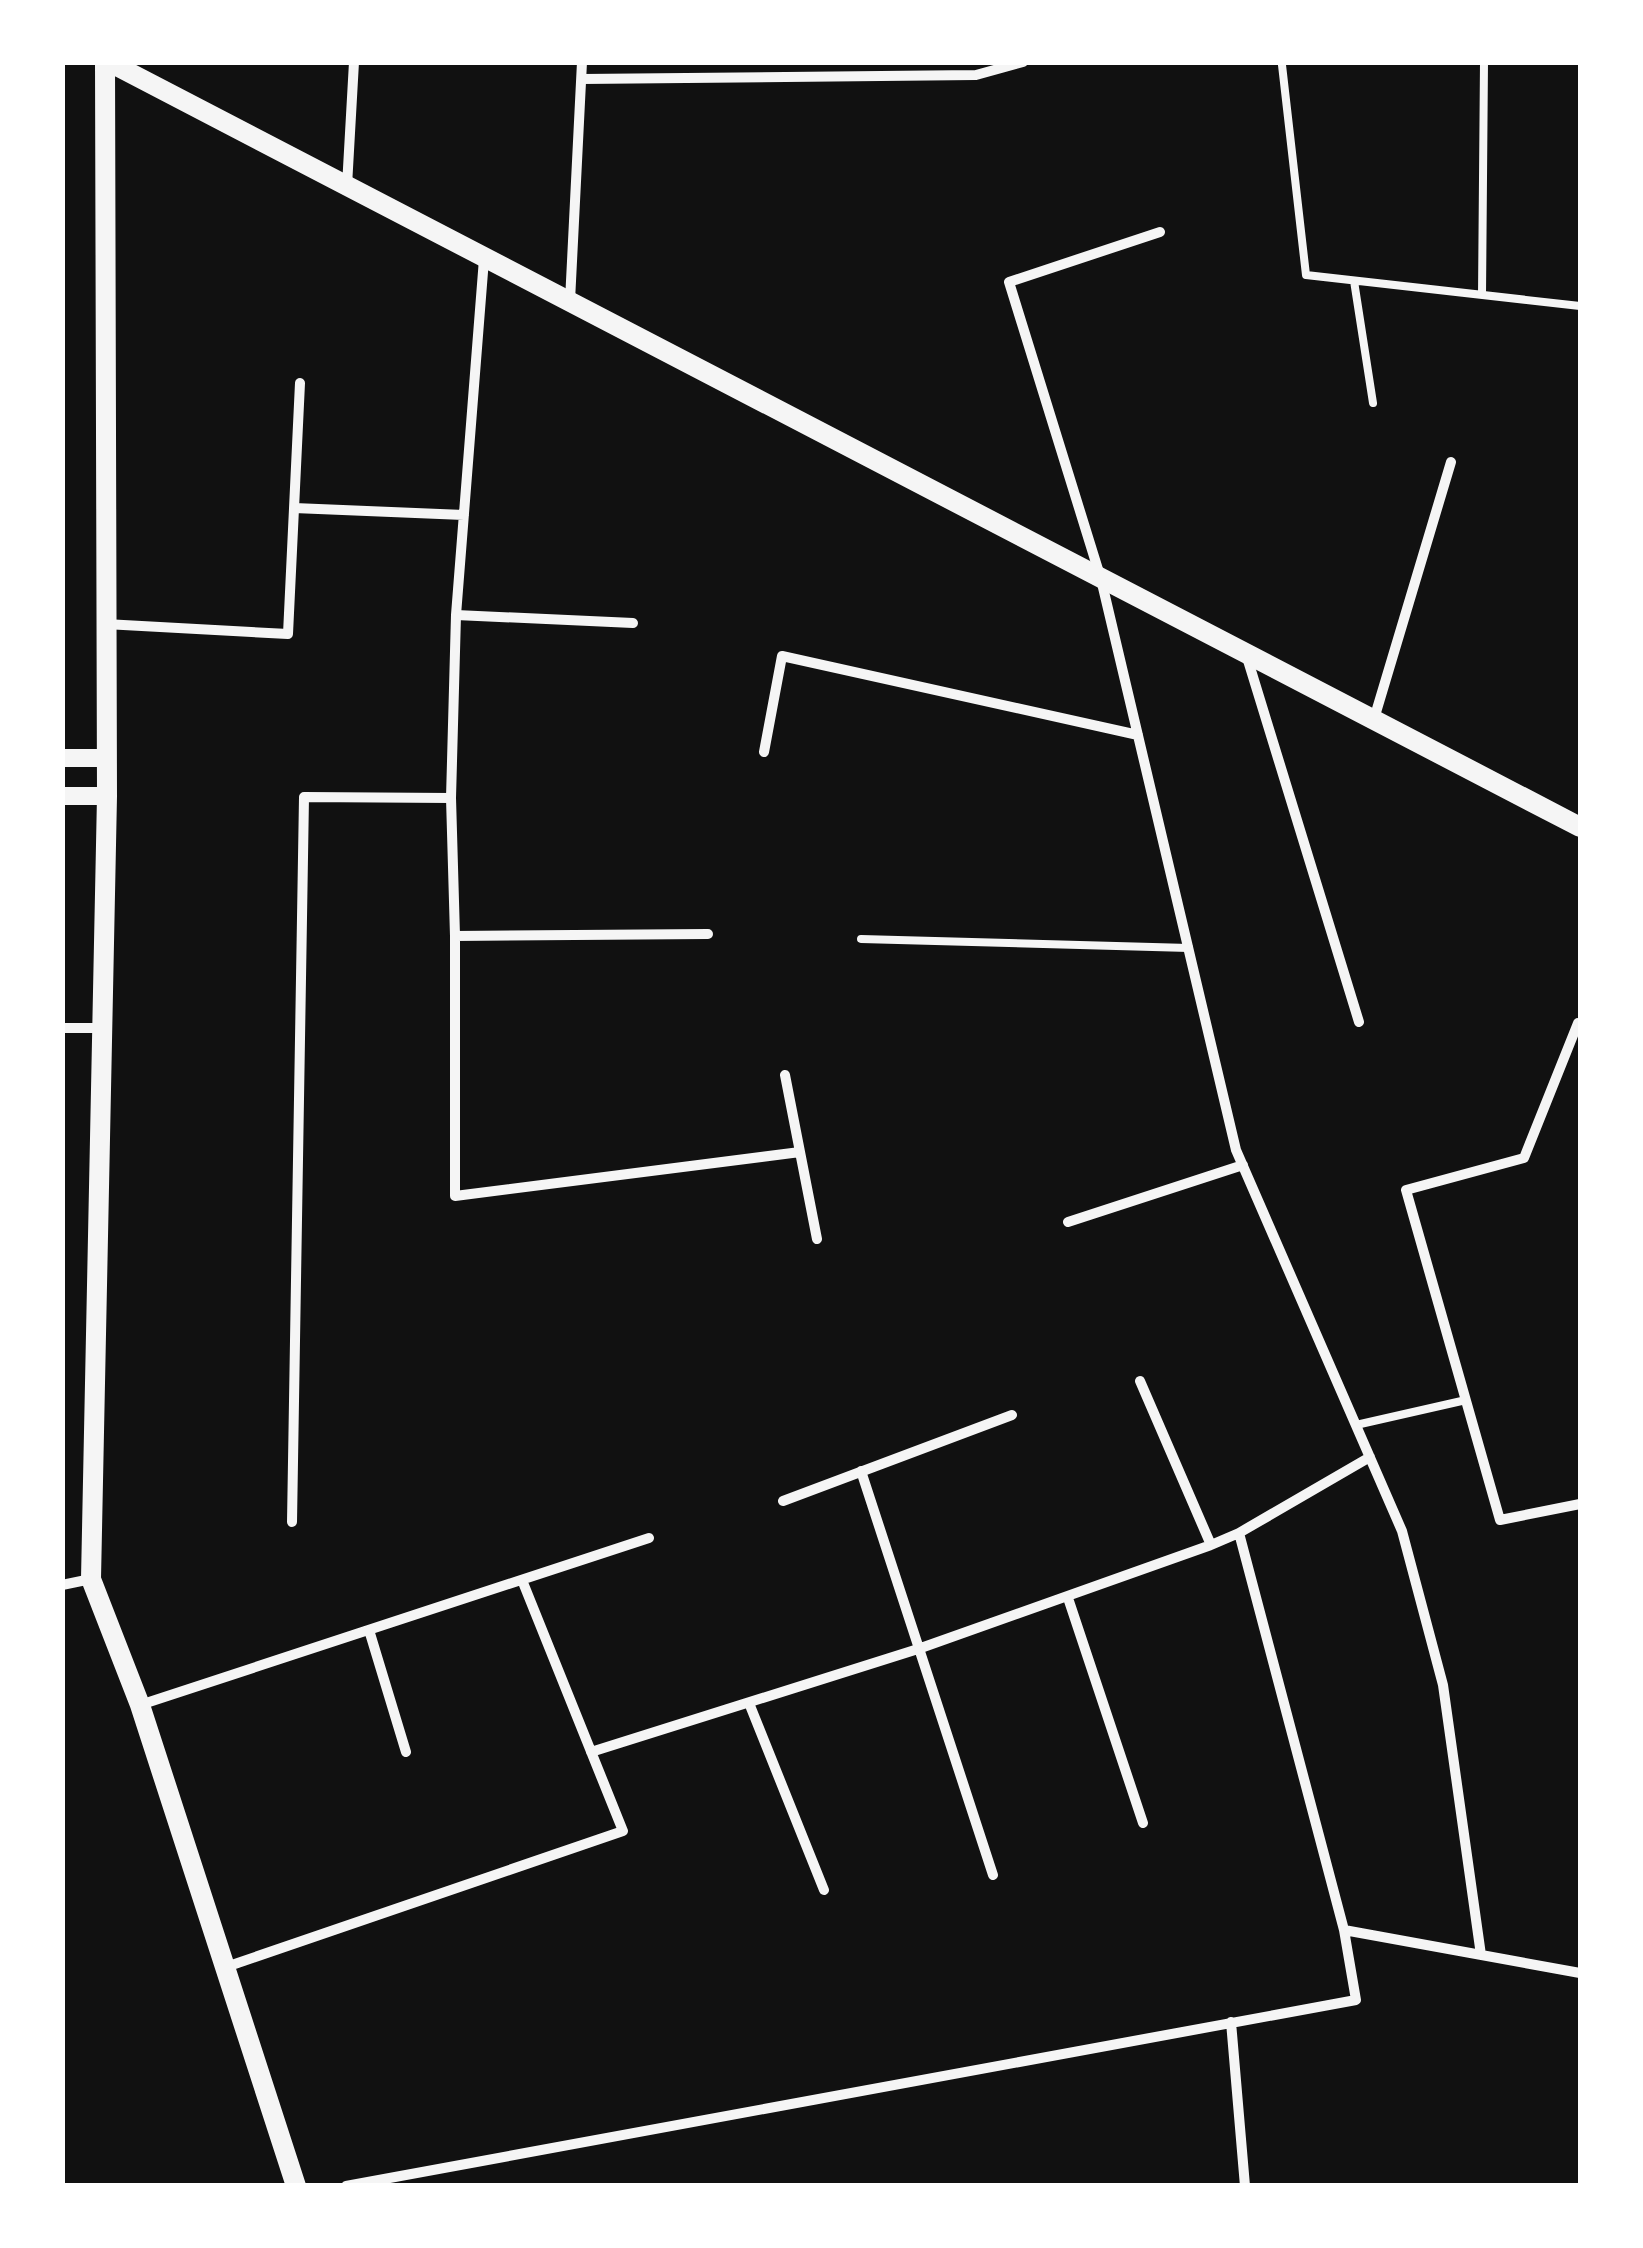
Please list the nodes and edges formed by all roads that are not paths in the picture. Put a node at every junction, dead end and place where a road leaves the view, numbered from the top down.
1 (107, 62) edge
2 (354, 62) edge
3 (582, 62) edge
4 (1023, 62) edge
5 (1484, 62) edge
6 (1282, 65) edge
7 (582, 79) junction
8 (347, 186) junction
9 (1160, 232) dead end
10 (484, 258) junction
11 (1354, 281) junction
12 (1482, 296) junction
13 (570, 302) junction
14 (1580, 306) edge
15 (300, 383) dead end
16 (1373, 402) dead end
17 (1451, 462) dead end
18 (294, 508) junction
19 (464, 515) junction
20 (1101, 578) junction
21 (456, 615) junction
22 (633, 622) dead end
23 (104, 624) junction
24 (1246, 654) junction
25 (1374, 720) junction
26 (1138, 735) junction
27 (764, 752) dead end
28 (62, 758) edge
29 (106, 758) junction
30 (62, 796) edge
31 (107, 796) junction
32 (451, 798) junction
33 (1580, 827) edge
34 (708, 934) dead end
35 (455, 936) junction
36 (861, 939) dead end
37 (1189, 948) junction
38 (1359, 1022) dead end
39 (1580, 1024) edge
40 (62, 1028) edge
41 (101, 1028) junction
42 (785, 1075) dead end
43 (800, 1152) junction
44 (1242, 1165) junction
45 (1068, 1222) dead end
46 (817, 1239) dead end
47 (1140, 1382) dead end
48 (1466, 1400) junction
49 (1012, 1415) dead end
50 (1356, 1425) junction
51 (1370, 1457) junction
52 (861, 1472) junction
53 (782, 1501) dead end
54 (1580, 1504) edge
55 (292, 1522) dead end
56 (1239, 1533) junction
57 (649, 1538) dead end
58 (1211, 1545) junction
59 (91, 1578) junction
60 (522, 1580) junction
61 (62, 1585) edge
62 (1068, 1598) junction
63 (369, 1630) junction
64 (918, 1649) junction
65 (749, 1703) junction
66 (140, 1705) junction
67 (406, 1752) dead end
68 (592, 1752) junction
69 (1143, 1822) dead end
70 (993, 1875) dead end
71 (824, 1890) dead end
72 (1344, 1930) junction
73 (1481, 1955) junction
74 (226, 1967) junction
75 (1580, 1973) edge
76 (1231, 2022) junction
77 (296, 2186) edge
78 (346, 2186) edge
79 (1245, 2186) edge

1 - 8 main road
1 - 23 main road
2 - 8 street
3 - 7 street
4 - 7 street
5 - 12 lane
6 - 11 lane
7 - 13 street
8 - 10 main road
9 - 20 street
10 - 13 main road
10 - 19 street
11 - 12 lane
11 - 16 lane
12 - 14 lane
13 - 20 main road
15 - 18 street
17 - 25 street
18 - 19 street
18 - 23 street
19 - 21 street
20 - 24 main road
20 - 26 street
21 - 22 street
21 - 32 street
23 - 29 main road
24 - 25 main road
24 - 38 street
25 - 33 main road
26 - 27 street
26 - 37 street
28 - 29 street
29 - 31 main road
30 - 31 street
31 - 41 main road
32 - 35 street
32 - 55 street
34 - 35 street
35 - 43 street
36 - 37 lane
37 - 44 street
39 - 48 street
40 - 41 street
41 - 59 main road
42 - 43 street
43 - 46 street
44 - 45 street
44 - 50 street
47 - 58 street
48 - 50 lane
48 - 54 street
49 - 52 street
50 - 51 street
51 - 56 street
51 - 73 street
52 - 53 street
52 - 64 street
56 - 58 street
56 - 72 street
57 - 60 street
58 - 62 street
59 - 61 street
59 - 66 main road
60 - 63 street
60 - 68 street
62 - 64 street
62 - 69 street
63 - 66 street
63 - 67 street
64 - 65 street
64 - 70 street
65 - 68 street
65 - 71 street
66 - 74 main road
68 - 74 street
72 - 73 street
72 - 76 street
73 - 75 street
74 - 77 main road
76 - 78 street
76 - 79 street

